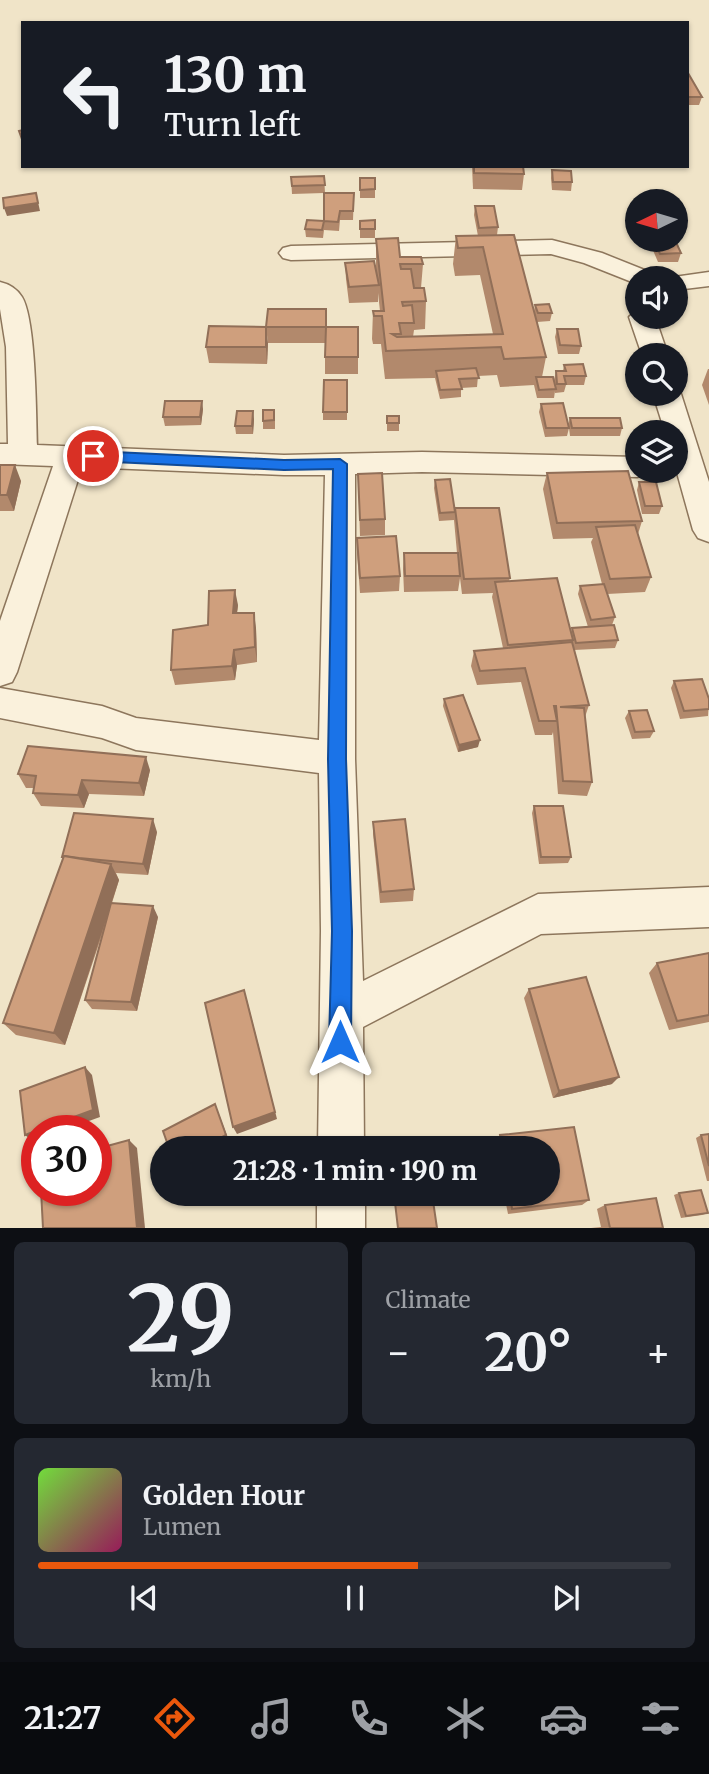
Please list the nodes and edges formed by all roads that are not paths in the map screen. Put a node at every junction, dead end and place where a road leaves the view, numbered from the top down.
1 (291, 253) dead end
2 (625, 271) edge
3 (709, 279) edge
4 (688, 282) edge
5 (0, 289) edge
6 (671, 406) edge
7 (12, 454) edge
8 (71, 455) junction
9 (340, 464) junction
10 (691, 466) edge
11 (625, 467) edge
12 (709, 530) edge
13 (0, 672) edge
14 (0, 704) edge
15 (337, 759) junction
16 (709, 907) edge
17 (340, 1016) junction
18 (341, 1136) edge
19 (341, 1206) edge
20 (341, 1228) edge

1 - 2 street
3 - 4 street
5 - 7 street
6 - 10 street
7 - 8 street
8 - 9 street
8 - 13 street
9 - 11 street
9 - 15 street
10 - 12 street
14 - 15 street
15 - 17 street
16 - 17 street
17 - 18 street
19 - 20 street

